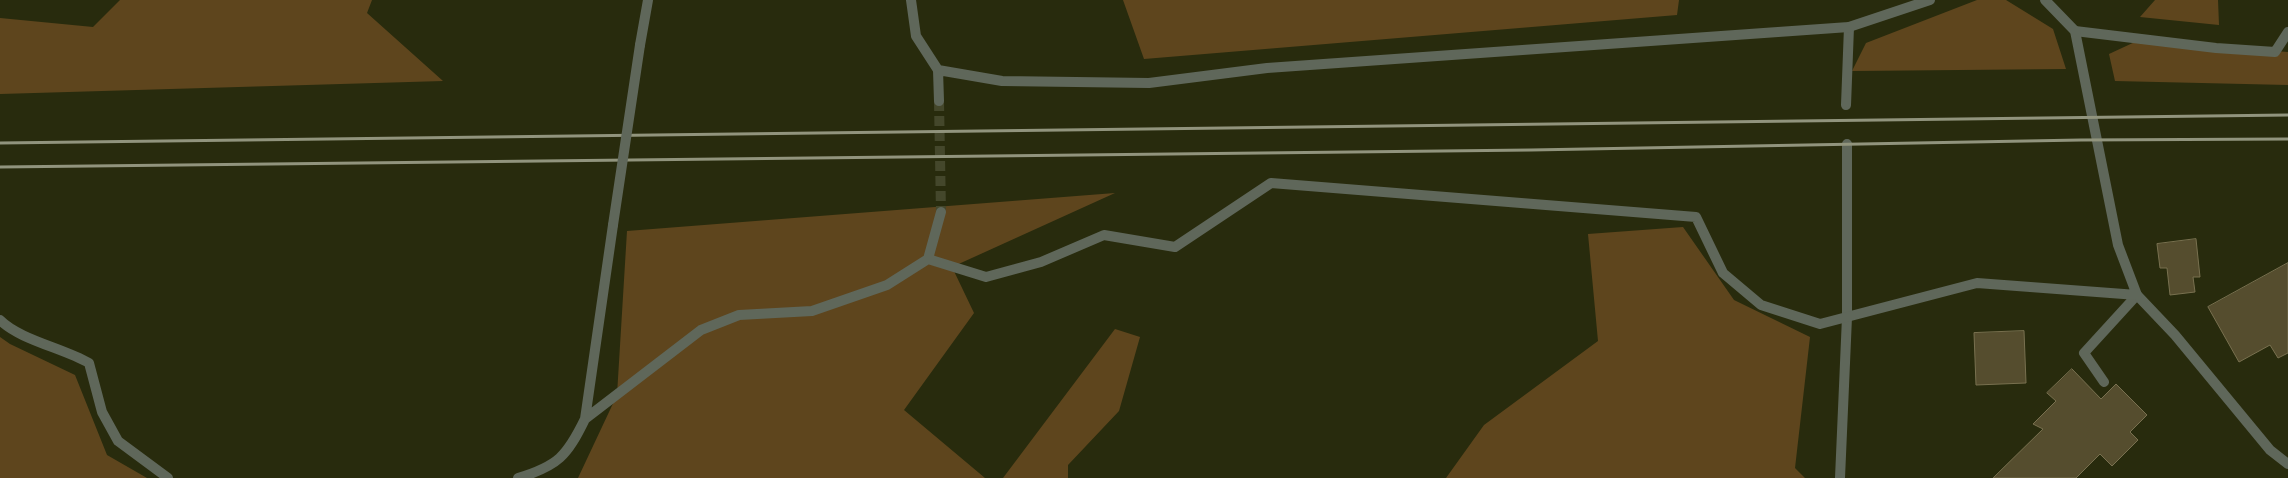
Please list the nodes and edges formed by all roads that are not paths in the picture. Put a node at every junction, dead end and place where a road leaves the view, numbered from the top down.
1 (648, 0) edge
2 (911, 0) edge
3 (1930, 0) edge
4 (2045, 0) edge
5 (1849, 27) junction
6 (2075, 31) junction
7 (2288, 32) edge
8 (938, 70) junction
9 (939, 101) tunnel mouth
10 (1846, 105) dead end
11 (1847, 144) dead end
12 (941, 212) tunnel mouth
13 (928, 259) junction
14 (2137, 295) junction
15 (1847, 317) junction
16 (0, 320) edge
17 (2104, 382) dead end
18 (585, 419) junction
19 (2288, 464) edge
20 (168, 478) edge
21 (518, 478) edge
22 (1840, 478) edge

1 - 18 street, bridge
2 - 8 street
3 - 5 street
4 - 6 street
5 - 8 street
5 - 10 street
6 - 7 street
6 - 14 street
8 - 9 street
11 - 15 street
12 - 13 street
13 - 15 street
13 - 18 street
14 - 15 street
14 - 17 street
14 - 19 street
15 - 22 street
16 - 20 street
18 - 21 street

